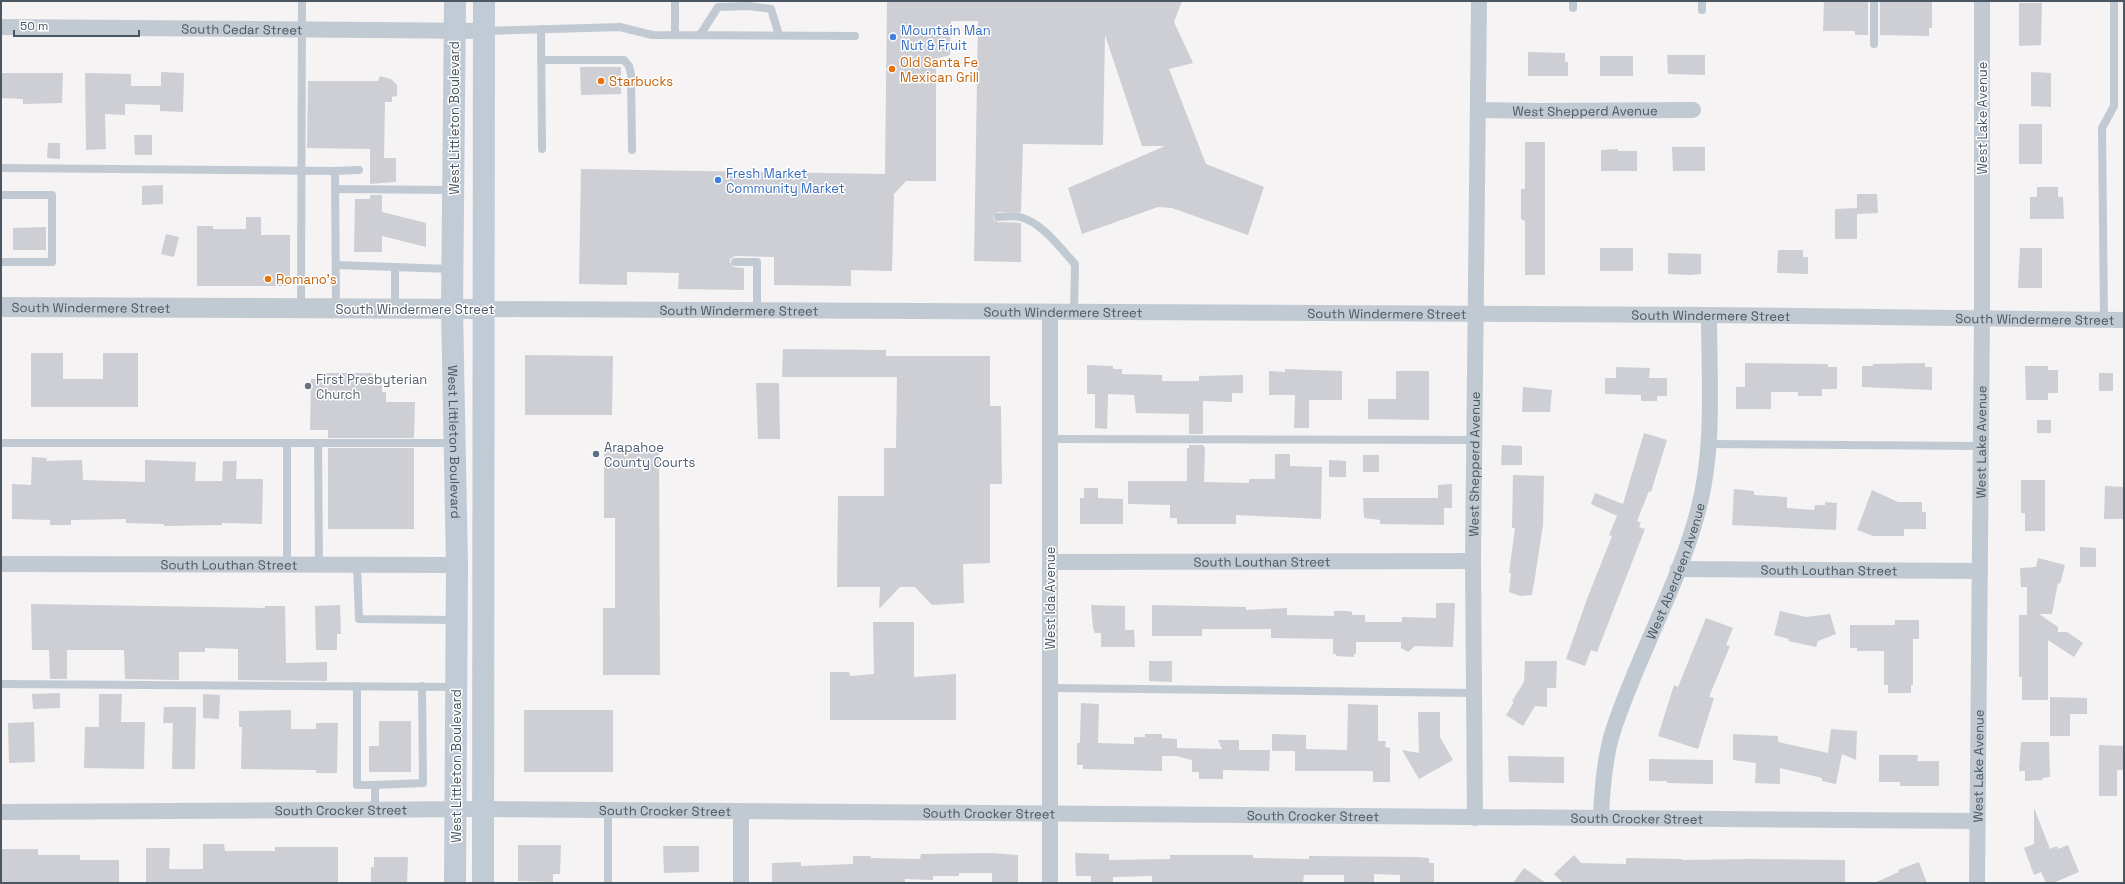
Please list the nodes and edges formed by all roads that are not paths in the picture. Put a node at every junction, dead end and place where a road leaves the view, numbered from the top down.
1 (302, 1) edge
2 (455, 1) edge
3 (484, 1) edge
4 (675, 1) edge
5 (1479, 1) edge
6 (1702, 1) edge
7 (1874, 1) edge
8 (1982, 1) edge
9 (2114, 1) edge
10 (1702, 10) dead end
11 (1, 27) edge
12 (541, 29) junction
13 (302, 30) junction
14 (455, 31) junction
15 (484, 31) junction
16 (675, 35) junction
17 (700, 35) junction
18 (779, 35) junction
19 (855, 36) dead end
20 (1874, 44) dead end
21 (541, 60) junction
22 (1478, 110) junction
23 (1692, 110) dead end
24 (542, 149) dead end
25 (632, 150) dead end
26 (1, 168) edge
27 (301, 169) junction
28 (359, 170) dead end
29 (335, 171) junction
30 (335, 189) junction
31 (453, 190) junction
32 (1, 195) edge
33 (998, 217) dead end
34 (1, 262) edge
35 (735, 262) dead end
36 (336, 265) junction
37 (395, 267) junction
38 (453, 269) junction
39 (1, 307) edge
40 (301, 308) junction
41 (336, 308) junction
42 (395, 308) junction
43 (452, 309) junction
44 (484, 309) junction
45 (757, 311) junction
46 (1050, 313) junction
47 (1074, 313) junction
48 (1477, 314) junction
49 (1709, 315) junction
50 (1982, 319) junction
51 (2104, 320) junction
52 (2124, 320) edge
53 (1050, 439) junction
54 (1475, 440) junction
55 (1, 442) edge
56 (287, 443) junction
57 (318, 443) junction
58 (455, 443) junction
59 (1708, 444) junction
60 (1981, 446) junction
61 (1474, 560) junction
62 (1050, 562) junction
63 (1, 564) edge
64 (287, 565) junction
65 (319, 565) junction
66 (357, 565) junction
67 (457, 565) junction
68 (1678, 569) junction
69 (1980, 571) junction
70 (457, 620) junction
71 (1, 684) edge
72 (357, 686) junction
73 (422, 686) junction
74 (456, 686) junction
75 (1051, 688) junction
76 (1474, 693) junction
77 (375, 785) junction
78 (375, 809) junction
79 (455, 809) junction
80 (483, 809) junction
81 (608, 811) junction
82 (741, 811) junction
83 (1, 812) edge
84 (1051, 815) junction
85 (1475, 818) junction
86 (1601, 818) junction
87 (1977, 821) junction
88 (455, 883) edge
89 (483, 883) edge
90 (608, 883) edge
91 (741, 883) edge
92 (1050, 883) edge
93 (1977, 883) edge

1 - 13 lane
2 - 14 main road, West Littleton Boulevard
3 - 15 main road, West Littleton Boulevard
4 - 16 lane
5 - 22 street, West Shepperd Avenue
6 - 10 lane
7 - 20 lane
8 - 50 street, West Lake Avenue
9 - 51 lane
11 - 13 street, South Cedar Street
12 - 15 lane
12 - 16 lane
12 - 21 lane
13 - 14 street, South Cedar Street
13 - 27 lane
14 - 15 street, South Cedar Street
14 - 31 main road, West Littleton Boulevard
15 - 44 main road, West Littleton Boulevard
16 - 17 lane
17 - 18 lane
17 - 18 lane
18 - 19 lane
21 - 24 lane
21 - 25 lane
22 - 23 street, West Shepperd Avenue
22 - 48 street, West Shepperd Avenue
26 - 27 lane
27 - 29 lane
27 - 40 lane
28 - 29 lane
29 - 30 lane
30 - 31 lane
30 - 36 lane
31 - 38 main road, West Littleton Boulevard
32 - 34 lane
33 - 47 lane
35 - 45 lane
36 - 37 lane
36 - 41 lane
37 - 38 lane
37 - 42 lane
38 - 43 main road, West Littleton Boulevard
39 - 40 street, South Windermere Street
40 - 41 street, South Windermere Street
41 - 42 street, South Windermere Street
42 - 43 street, South Windermere Street
43 - 44 street, South Windermere Street
43 - 58 main road, West Littleton Boulevard
44 - 45 street, South Windermere Street
44 - 80 main road, West Littleton Boulevard
45 - 46 street, South Windermere Street
46 - 47 street, South Windermere Street
46 - 53 street, West Ida Avenue
47 - 48 street, South Windermere Street
48 - 49 street, South Windermere Street
48 - 54 street, West Shepperd Avenue
49 - 50 street, South Windermere Street
49 - 59 street, West Aberdeen Avenue
50 - 51 street, South Windermere Street
50 - 60 street, West Lake Avenue
51 - 52 street, South Windermere Street
53 - 54 lane
53 - 62 street, West Ida Avenue
54 - 61 street, West Shepperd Avenue
55 - 56 lane
56 - 57 lane
56 - 64 lane
57 - 58 lane
57 - 65 lane
58 - 67 main road, West Littleton Boulevard
59 - 60 lane
59 - 68 street, West Aberdeen Avenue
60 - 69 street, West Lake Avenue
61 - 62 street, South Louthan Street
61 - 76 street, West Shepperd Avenue
62 - 75 street, West Ida Avenue
63 - 64 street, South Louthan Street
64 - 65 street, South Louthan Street
65 - 66 street, South Louthan Street
66 - 67 street, South Louthan Street
66 - 70 lane
67 - 70 main road, West Littleton Boulevard
68 - 69 street, South Louthan Street
68 - 86 street, West Aberdeen Avenue
69 - 87 street, West Lake Avenue
70 - 74 main road, West Littleton Boulevard
71 - 72 lane
72 - 73 lane
72 - 77 lane
73 - 74 lane
73 - 77 lane
74 - 79 main road, West Littleton Boulevard
75 - 76 lane
75 - 84 street, West Ida Avenue
76 - 85 street, West Shepperd Avenue
77 - 78 lane
78 - 79 street, South Crocker Street
78 - 83 street, South Crocker Street
79 - 80 street, South Crocker Street
79 - 88 main road, West Littleton Boulevard
80 - 81 street, South Crocker Street
80 - 89 main road, West Littleton Boulevard
81 - 82 street, South Crocker Street
81 - 90 lane
82 - 84 street, South Crocker Street
82 - 91 street
84 - 85 street, South Crocker Street
84 - 92 street, West Ida Avenue
85 - 86 street, South Crocker Street
86 - 87 street, South Crocker Street
87 - 93 street, West Lake Avenue

